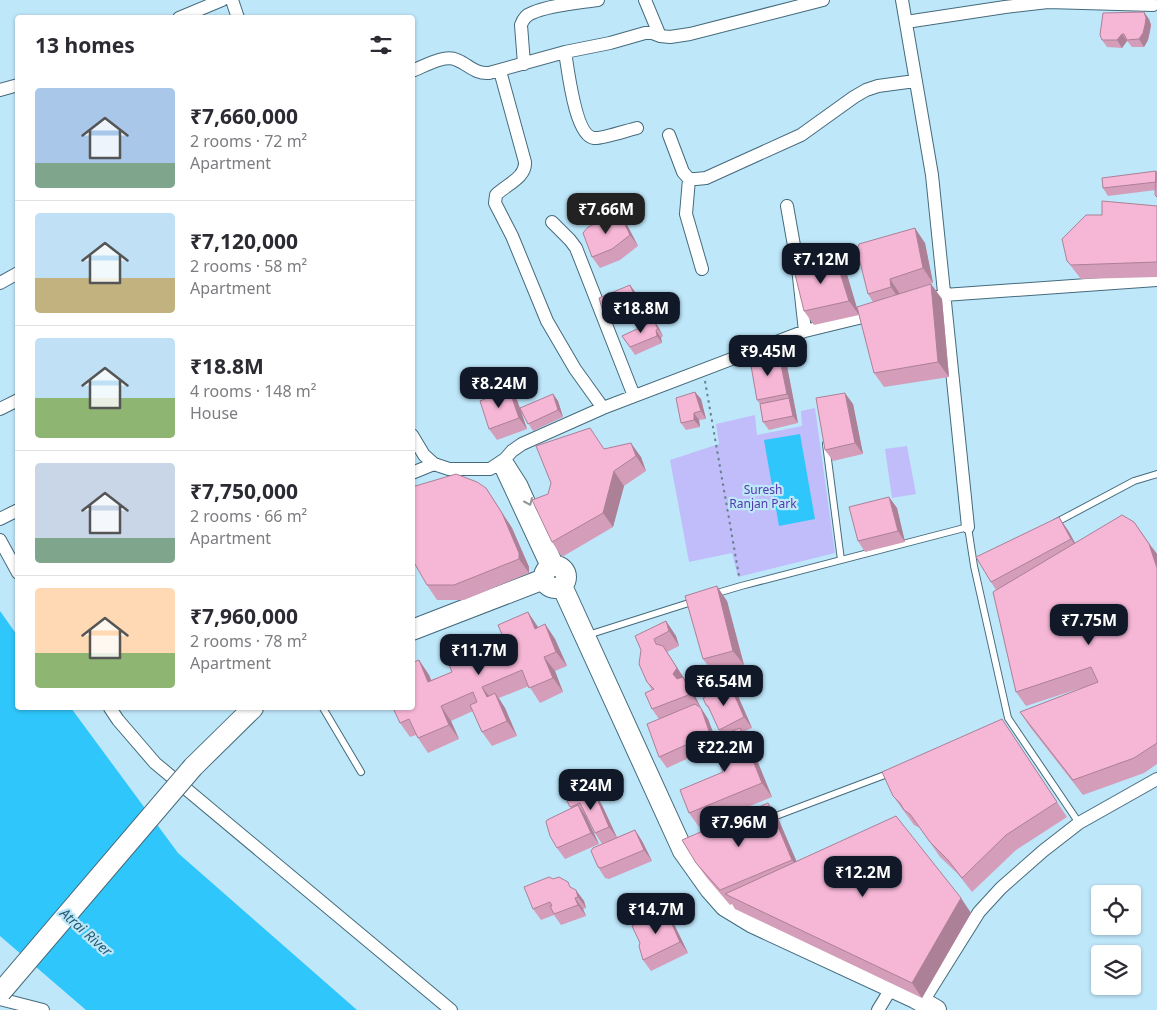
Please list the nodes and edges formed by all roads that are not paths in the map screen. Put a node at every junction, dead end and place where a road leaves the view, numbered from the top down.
1 (222, 0) edge
2 (232, 0) edge
3 (598, 0) edge
4 (645, 0) edge
5 (823, 0) edge
6 (902, 0) edge
7 (1153, 5) dead end
8 (186, 15) edge
9 (237, 15) edge
10 (906, 22) junction
11 (660, 36) junction
12 (565, 52) junction
13 (524, 64) junction
14 (415, 70) edge
15 (500, 72) junction
16 (915, 81) junction
17 (15, 86) edge
18 (0, 90) edge
19 (636, 128) dead end
20 (668, 135) dead end
21 (688, 179) junction
22 (787, 206) dead end
23 (552, 222) dead end
24 (702, 269) dead end
25 (15, 275) edge
26 (1157, 280) edge
27 (0, 283) edge
28 (944, 295) junction
29 (908, 305) edge
30 (889, 310) edge
31 (805, 331) junction
32 (634, 396) junction
33 (15, 402) edge
34 (603, 408) junction
35 (0, 409) edge
36 (415, 440) edge
37 (826, 443) edge
38 (502, 462) junction
39 (434, 464) junction
40 (415, 472) edge
41 (1157, 474) edge
42 (15, 512) edge
43 (0, 519) edge
44 (1049, 526) edge
45 (968, 527) junction
46 (0, 540) edge
47 (841, 560) junction
48 (982, 561) edge
49 (974, 566) junction
50 (15, 568) edge
51 (553, 575) junction
52 (415, 629) edge
53 (584, 636) junction
54 (111, 710) edge
55 (251, 710) edge
56 (324, 710) edge
57 (1013, 725) junction
58 (1004, 729) edge
59 (896, 771) edge
60 (361, 772) dead end
61 (1157, 779) edge
62 (757, 823) edge
63 (1079, 823) junction
64 (892, 987) junction
65 (0, 992) edge
66 (0, 999) edge
67 (929, 1006) edge
68 (43, 1010) edge
69 (451, 1010) edge
70 (878, 1010) edge

1 - 8 street
2 - 9 street
3 - 13 street
4 - 11 street
5 - 11 street
6 - 10 street
7 - 10 street
10 - 16 street
11 - 12 street
12 - 13 street
12 - 19 street
13 - 15 street
14 - 15 street
15 - 34 street
16 - 21 street
16 - 28 street
17 - 18 street
20 - 21 street
21 - 24 street
22 - 31 street
23 - 32 street
25 - 27 street
26 - 28 street
28 - 29 street
28 - 45 street
30 - 31 street
31 - 32 street
32 - 34 street
33 - 35 street
34 - 38 street
36 - 39 street
37 - 47 lane
38 - 39 street
38 - 51 street
39 - 40 street
41 - 44 lane
42 - 43 street
45 - 47 lane
45 - 49 lane
46 - 50 street
47 - 53 lane
48 - 49 lane
49 - 57 lane
51 - 52 main road
51 - 53 main road
53 - 64 main road
54 - 69 street
55 - 65 main road, bridge
56 - 60 lane
57 - 58 lane
57 - 63 lane
59 - 62 lane
61 - 63 street
63 - 67 street
64 - 67 main road
64 - 70 street
66 - 68 street

